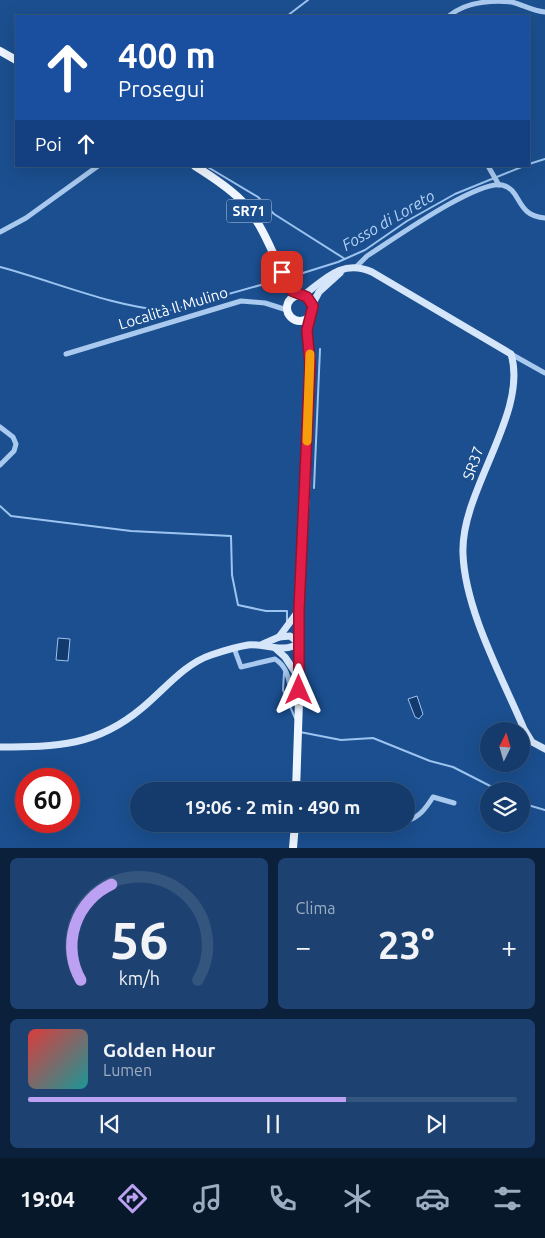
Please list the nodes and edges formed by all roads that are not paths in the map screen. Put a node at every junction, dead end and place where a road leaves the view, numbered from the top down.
1 (545, 12) edge
2 (451, 15) edge
3 (0, 51) edge
4 (15, 59) edge
5 (97, 167) edge
6 (196, 167) edge
7 (489, 167) edge
8 (498, 183) junction
9 (545, 218) edge
10 (0, 232) edge
11 (357, 266) junction
12 (348, 268) junction
13 (287, 284) junction
14 (301, 295) junction
15 (289, 301) junction
16 (312, 304) junction
17 (287, 310) junction
18 (309, 317) junction
19 (294, 319) junction
20 (307, 335) junction
21 (66, 354) dead end
22 (511, 354) junction
23 (545, 373) edge
24 (0, 427) edge
25 (0, 466) edge
26 (299, 610) junction
27 (279, 637) junction
28 (299, 642) junction
29 (263, 644) junction
30 (274, 647) junction
31 (234, 648) junction
32 (300, 678) junction
33 (299, 702) junction
34 (0, 747) edge
35 (545, 749) edge
36 (296, 782) edge
37 (454, 803) dead end
38 (415, 818) edge
39 (294, 832) edge
40 (293, 848) edge

1 - 2 street
3 - 4 main road
5 - 10 street
6 - 13 main road, SR71
7 - 8 street
8 - 9 street
8 - 11 street
11 - 12 street
11 - 22 street
12 - 14 street
12 - 16 street
13 - 14 main road, SR71
13 - 15 main road, SR71
14 - 15 main road
14 - 16 main road, SR71
15 - 17 main road, SR71
16 - 18 main road
17 - 19 main road
17 - 21 street, Località Il Mulino
18 - 19 main road
18 - 20 main road
19 - 20 main road
20 - 26 main road
22 - 23 street
22 - 35 street, SR37
24 - 25 street
26 - 27 street
26 - 28 main road
27 - 28 street
27 - 29 street
28 - 30 street
28 - 32 main road
29 - 30 street
29 - 31 street
30 - 32 street
31 - 33 street
31 - 34 street
32 - 33 main road
33 - 36 main road
37 - 38 street
39 - 40 main road

